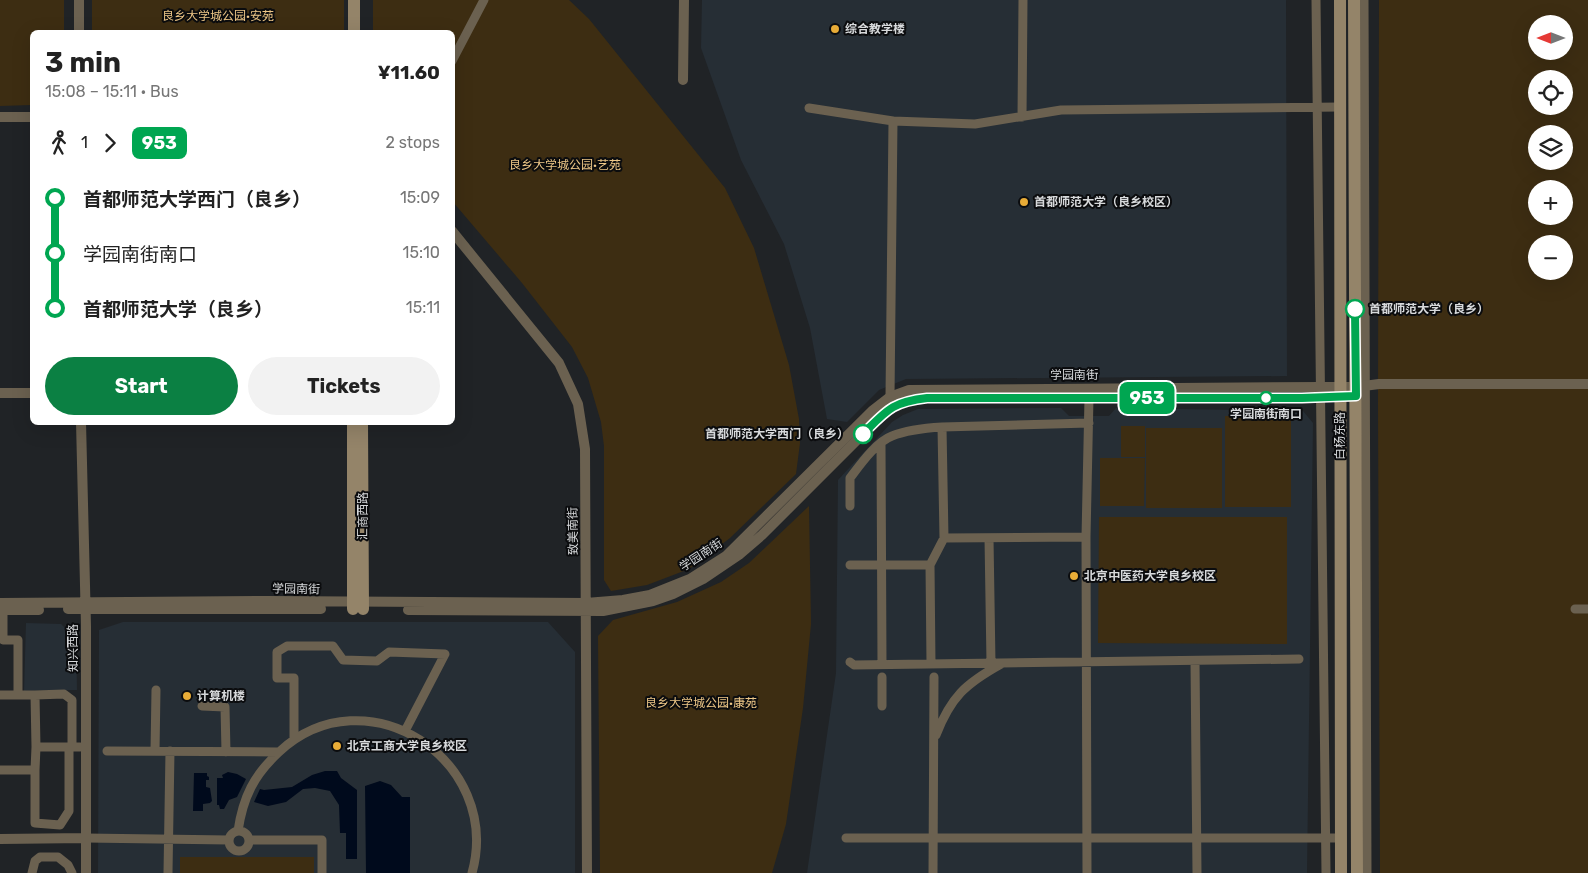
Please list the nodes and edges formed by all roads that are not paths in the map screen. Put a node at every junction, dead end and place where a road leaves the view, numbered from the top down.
1 (79, 0) edge
2 (354, 0) edge
3 (362, 0) edge
4 (484, 0) edge
5 (684, 0) edge
6 (1023, 0) edge
7 (1316, 0) edge
8 (1340, 0) edge
9 (1354, 0) edge
10 (1364, 0) edge
11 (79, 30) edge
12 (354, 30) edge
13 (362, 30) edge
14 (455, 55) edge
15 (683, 80) dead end
16 (1318, 107) junction
17 (1340, 107) junction
18 (809, 108) dead end
19 (1022, 116) junction
20 (0, 117) edge
21 (30, 118) edge
22 (893, 121) junction
23 (455, 235) edge
24 (1588, 384) edge
25 (1359, 390) junction
26 (1321, 392) junction
27 (1340, 392) junction
28 (0, 393) edge
29 (30, 393) edge
30 (1089, 398) junction
31 (892, 401) junction
32 (1089, 423) junction
33 (81, 425) edge
34 (353, 425) edge
35 (362, 425) edge
36 (942, 426) junction
37 (881, 443) junction
38 (850, 506) dead end
39 (1086, 537) junction
40 (944, 538) junction
41 (989, 538) junction
42 (850, 564) dead end
43 (881, 564) junction
44 (930, 564) junction
45 (86, 606) junction
46 (358, 606) junction
47 (586, 607) junction
48 (1, 608) edge
49 (1575, 609) dead end
50 (1588, 609) edge
51 (1, 640) edge
52 (1299, 660) dead end
53 (1195, 661) junction
54 (850, 662) dead end
55 (991, 663) junction
56 (1003, 663) junction
57 (882, 664) junction
58 (931, 664) junction
59 (882, 677) dead end
60 (934, 677) dead end
61 (156, 690) dead end
62 (0, 695) edge
63 (18, 695) junction
64 (35, 695) junction
65 (202, 706) dead end
66 (882, 706) dead end
67 (405, 731) junction
68 (294, 739) junction
69 (934, 741) junction
70 (36, 747) junction
71 (74, 747) junction
72 (107, 751) dead end
73 (155, 751) junction
74 (170, 751) junction
75 (226, 752) junction
76 (278, 752) junction
77 (0, 770) edge
78 (35, 770) junction
79 (238, 831) junction
80 (933, 837) junction
81 (86, 838) junction
82 (846, 838) dead end
83 (1196, 838) junction
84 (1325, 838) junction
85 (1341, 838) junction
86 (0, 839) edge
87 (169, 840) junction
88 (229, 840) junction
89 (249, 840) junction
90 (32, 873) edge
91 (72, 873) edge
92 (86, 873) edge
93 (168, 873) edge
94 (322, 873) edge
95 (472, 873) edge
96 (587, 873) edge
97 (933, 873) edge
98 (1087, 873) edge
99 (1197, 873) edge
100 (1326, 873) edge
101 (1341, 873) edge
102 (1357, 873) edge
103 (1366, 873) edge

1 - 11 street
2 - 12 main road
3 - 13 main road
4 - 14 street
5 - 15 street
6 - 19 street
7 - 16 street
8 - 17 main road, 白杨东路
9 - 25 main road
10 - 25 street
16 - 17 street
16 - 19 street
16 - 26 street
17 - 27 main road, 白杨东路
18 - 22 street
19 - 22 street
20 - 21 street
22 - 31 street
23 - 47 street, 致美南街
24 - 25 street, 学园南街
25 - 27 street, 学园南街
25 - 102 main road
25 - 103 street
26 - 27 street, 学园南街
26 - 30 street, 学园南街
26 - 31 street, 学园南街
26 - 84 street
27 - 85 main road, 白杨东路
28 - 29 street
30 - 31 street, 学园南街
30 - 32 street
31 - 47 street, 学园南街
32 - 36 street
32 - 39 street
33 - 45 street, 知兴西路
34 - 46 main road, 汇商西路
35 - 46 main road, 汇商西路
36 - 37 street
36 - 40 street
37 - 38 street
37 - 43 street
39 - 41 street
39 - 98 street
40 - 41 street
40 - 44 street
41 - 55 street
42 - 43 street
43 - 44 street
43 - 57 street
44 - 58 street
45 - 46 street, 学园南街
45 - 48 street, 学园南街
45 - 81 street, 知兴西路
46 - 47 street, 学园南街
47 - 96 street, 致美南街
48 - 51 street
49 - 50 street
51 - 63 street
52 - 53 street
53 - 56 street
53 - 83 street
54 - 57 street
55 - 56 street
55 - 58 street
56 - 69 street
57 - 58 street
59 - 66 street
60 - 69 street
61 - 73 street
62 - 63 street
63 - 64 street
64 - 70 street
64 - 71 street
65 - 75 street
67 - 68 street
67 - 68 street
67 - 95 street
68 - 76 street
69 - 80 street
70 - 71 street
70 - 78 street
71 - 78 street
72 - 73 street
73 - 74 street
74 - 75 street
74 - 87 street
75 - 76 street
76 - 79 street
77 - 78 street
79 - 88 street
79 - 89 street
80 - 82 street
80 - 83 street
80 - 97 street
81 - 86 street
81 - 87 street
81 - 92 street, 知兴西路
83 - 84 street
83 - 99 street
84 - 85 street
84 - 100 street
85 - 101 main road, 白杨东路
87 - 88 street
87 - 93 street
88 - 89 street
89 - 94 street
90 - 91 street

